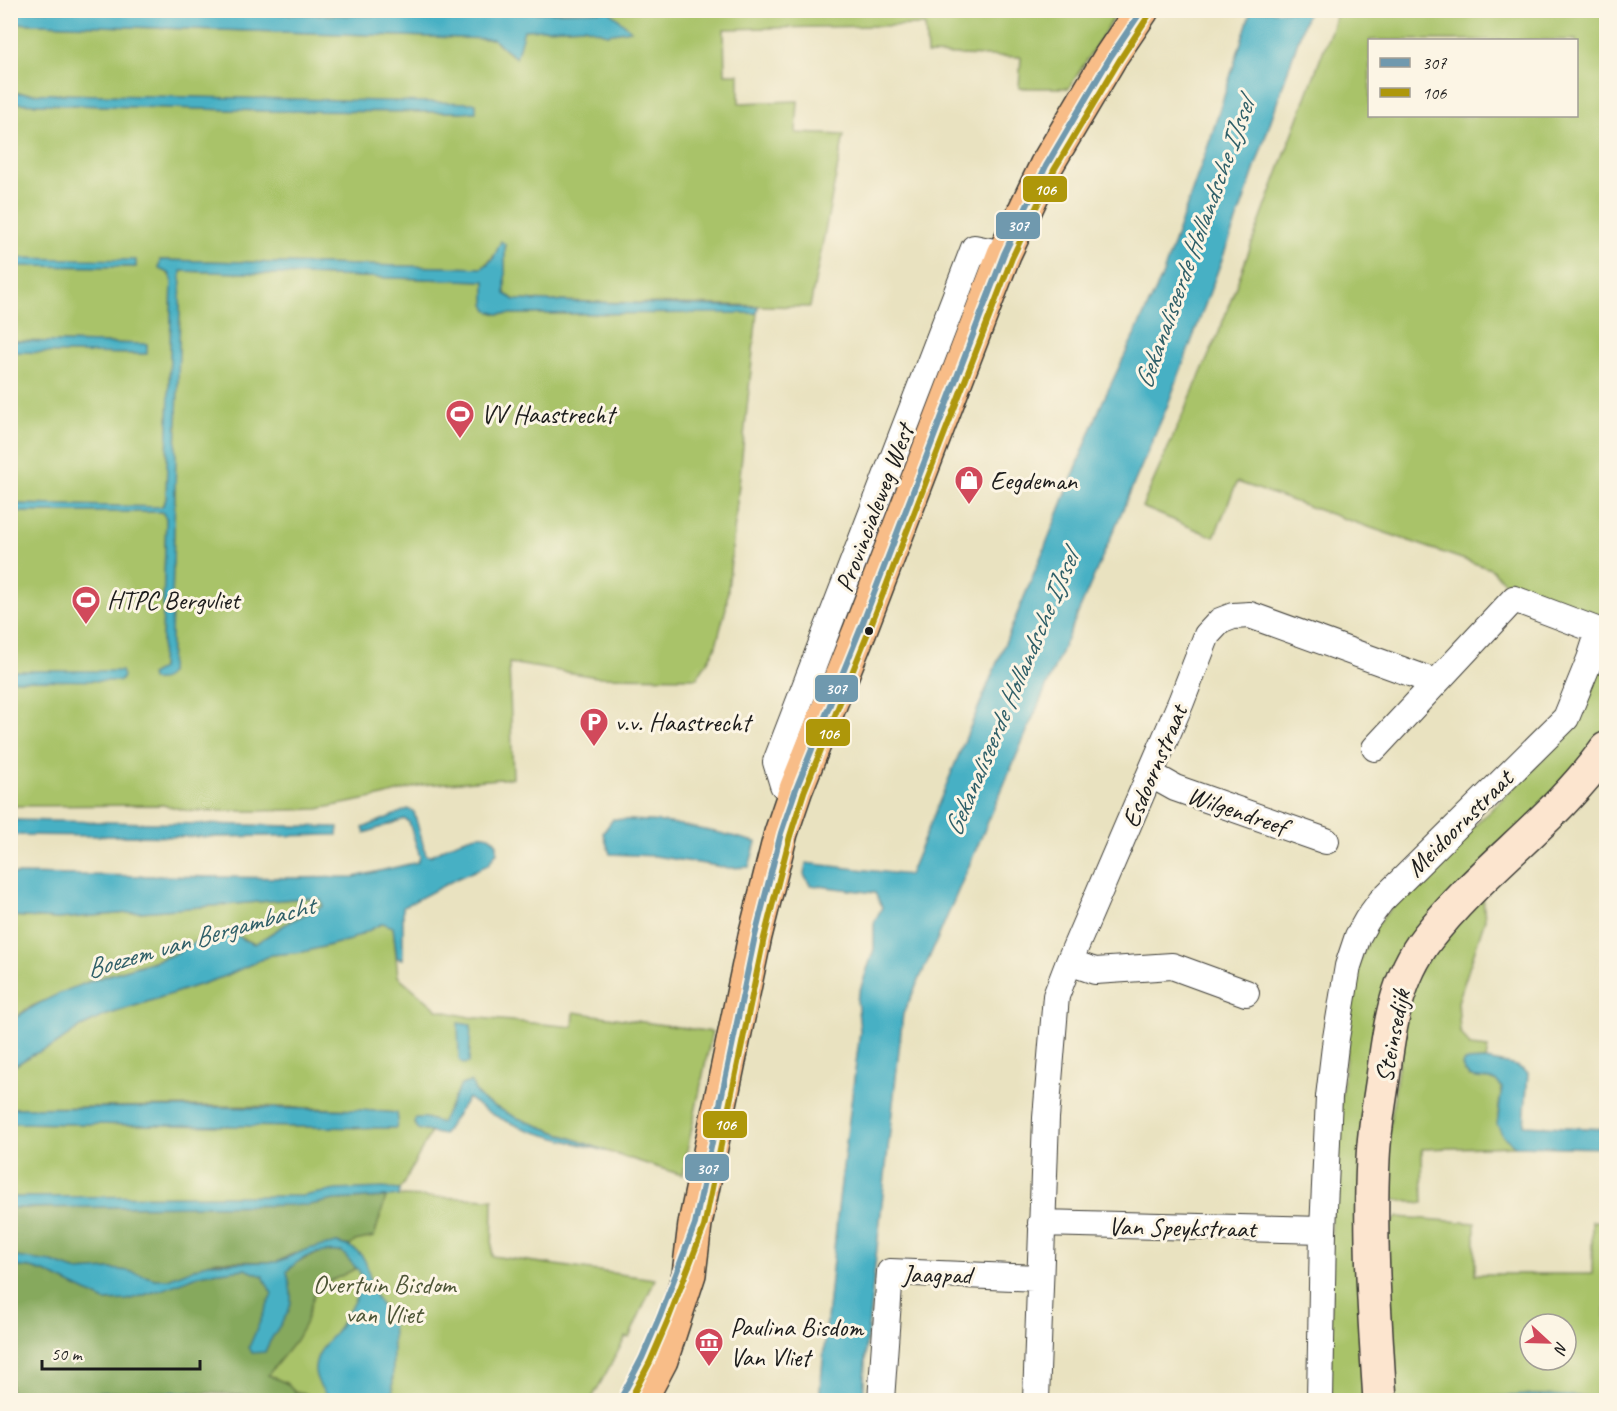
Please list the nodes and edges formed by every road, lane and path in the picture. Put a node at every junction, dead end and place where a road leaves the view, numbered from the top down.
1 (1142, 10) edge
2 (1435, 682) junction
3 (1375, 748) dead end
4 (1606, 749) edge
5 (1150, 774) junction
6 (1326, 841) dead end
7 (1069, 962) junction
8 (1246, 993) dead end
9 (1041, 1223) junction
10 (695, 1224) junction
11 (1323, 1230) junction
12 (1039, 1278) junction
13 (620, 1401) edge
14 (640, 1401) edge
15 (881, 1401) edge
16 (1036, 1401) edge
17 (1320, 1401) edge
18 (1380, 1401) edge

1 - 10 main road, Provincialeweg West
2 - 3 street
2 - 5 street, Esdoornstraat
2 - 11 street, Meidoornstraat
4 - 18 street, Steinsedijk
5 - 6 street, Wilgendreef
5 - 7 street, Esdoornstraat
7 - 8 street
7 - 9 street, Esdoornstraat
9 - 11 street, Van Speykstraat
9 - 12 street, Esdoornstraat
10 - 13 main road, Provincialeweg West
10 - 14 main road, Provincialeweg West
11 - 17 street
12 - 15 street, Jaagpad
12 - 16 street, Esdoornstraat

